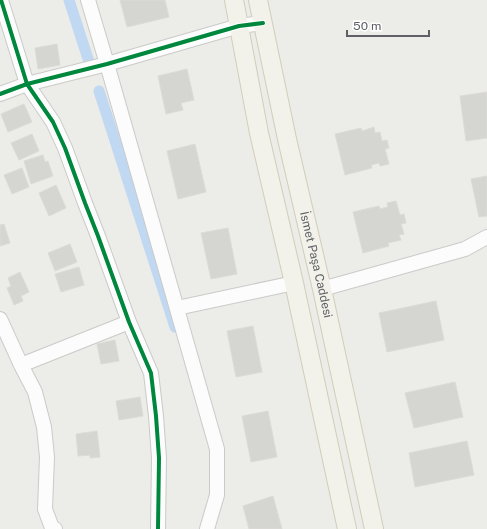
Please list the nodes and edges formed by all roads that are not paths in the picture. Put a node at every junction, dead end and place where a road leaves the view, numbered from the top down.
1 (1, 0) edge
2 (88, 0) edge
3 (234, 0) edge
4 (258, 0) edge
5 (3, 16) edge
6 (263, 23) junction
7 (239, 26) junction
8 (107, 64) junction
9 (27, 84) junction
10 (0, 94) edge
11 (487, 238) edge
12 (294, 283) junction
13 (322, 289) junction
14 (177, 308) junction
15 (0, 319) edge
16 (129, 322) junction
17 (21, 365) junction
18 (56, 529) edge
19 (158, 529) edge
20 (207, 529) edge
21 (347, 529) edge
22 (374, 529) edge

1 - 5 street
2 - 8 street
3 - 7 main road
4 - 6 main road, İsmet Paşa Caddesi
5 - 9 street
6 - 7 street
6 - 13 main road, İsmet Paşa Caddesi
7 - 8 street
7 - 12 main road
8 - 9 street
8 - 14 street
9 - 10 street
9 - 16 street
11 - 13 street
12 - 14 street
12 - 21 main road
13 - 22 main road, İsmet Paşa Caddesi
14 - 20 street
15 - 17 street
16 - 17 street
16 - 19 street
17 - 18 street

